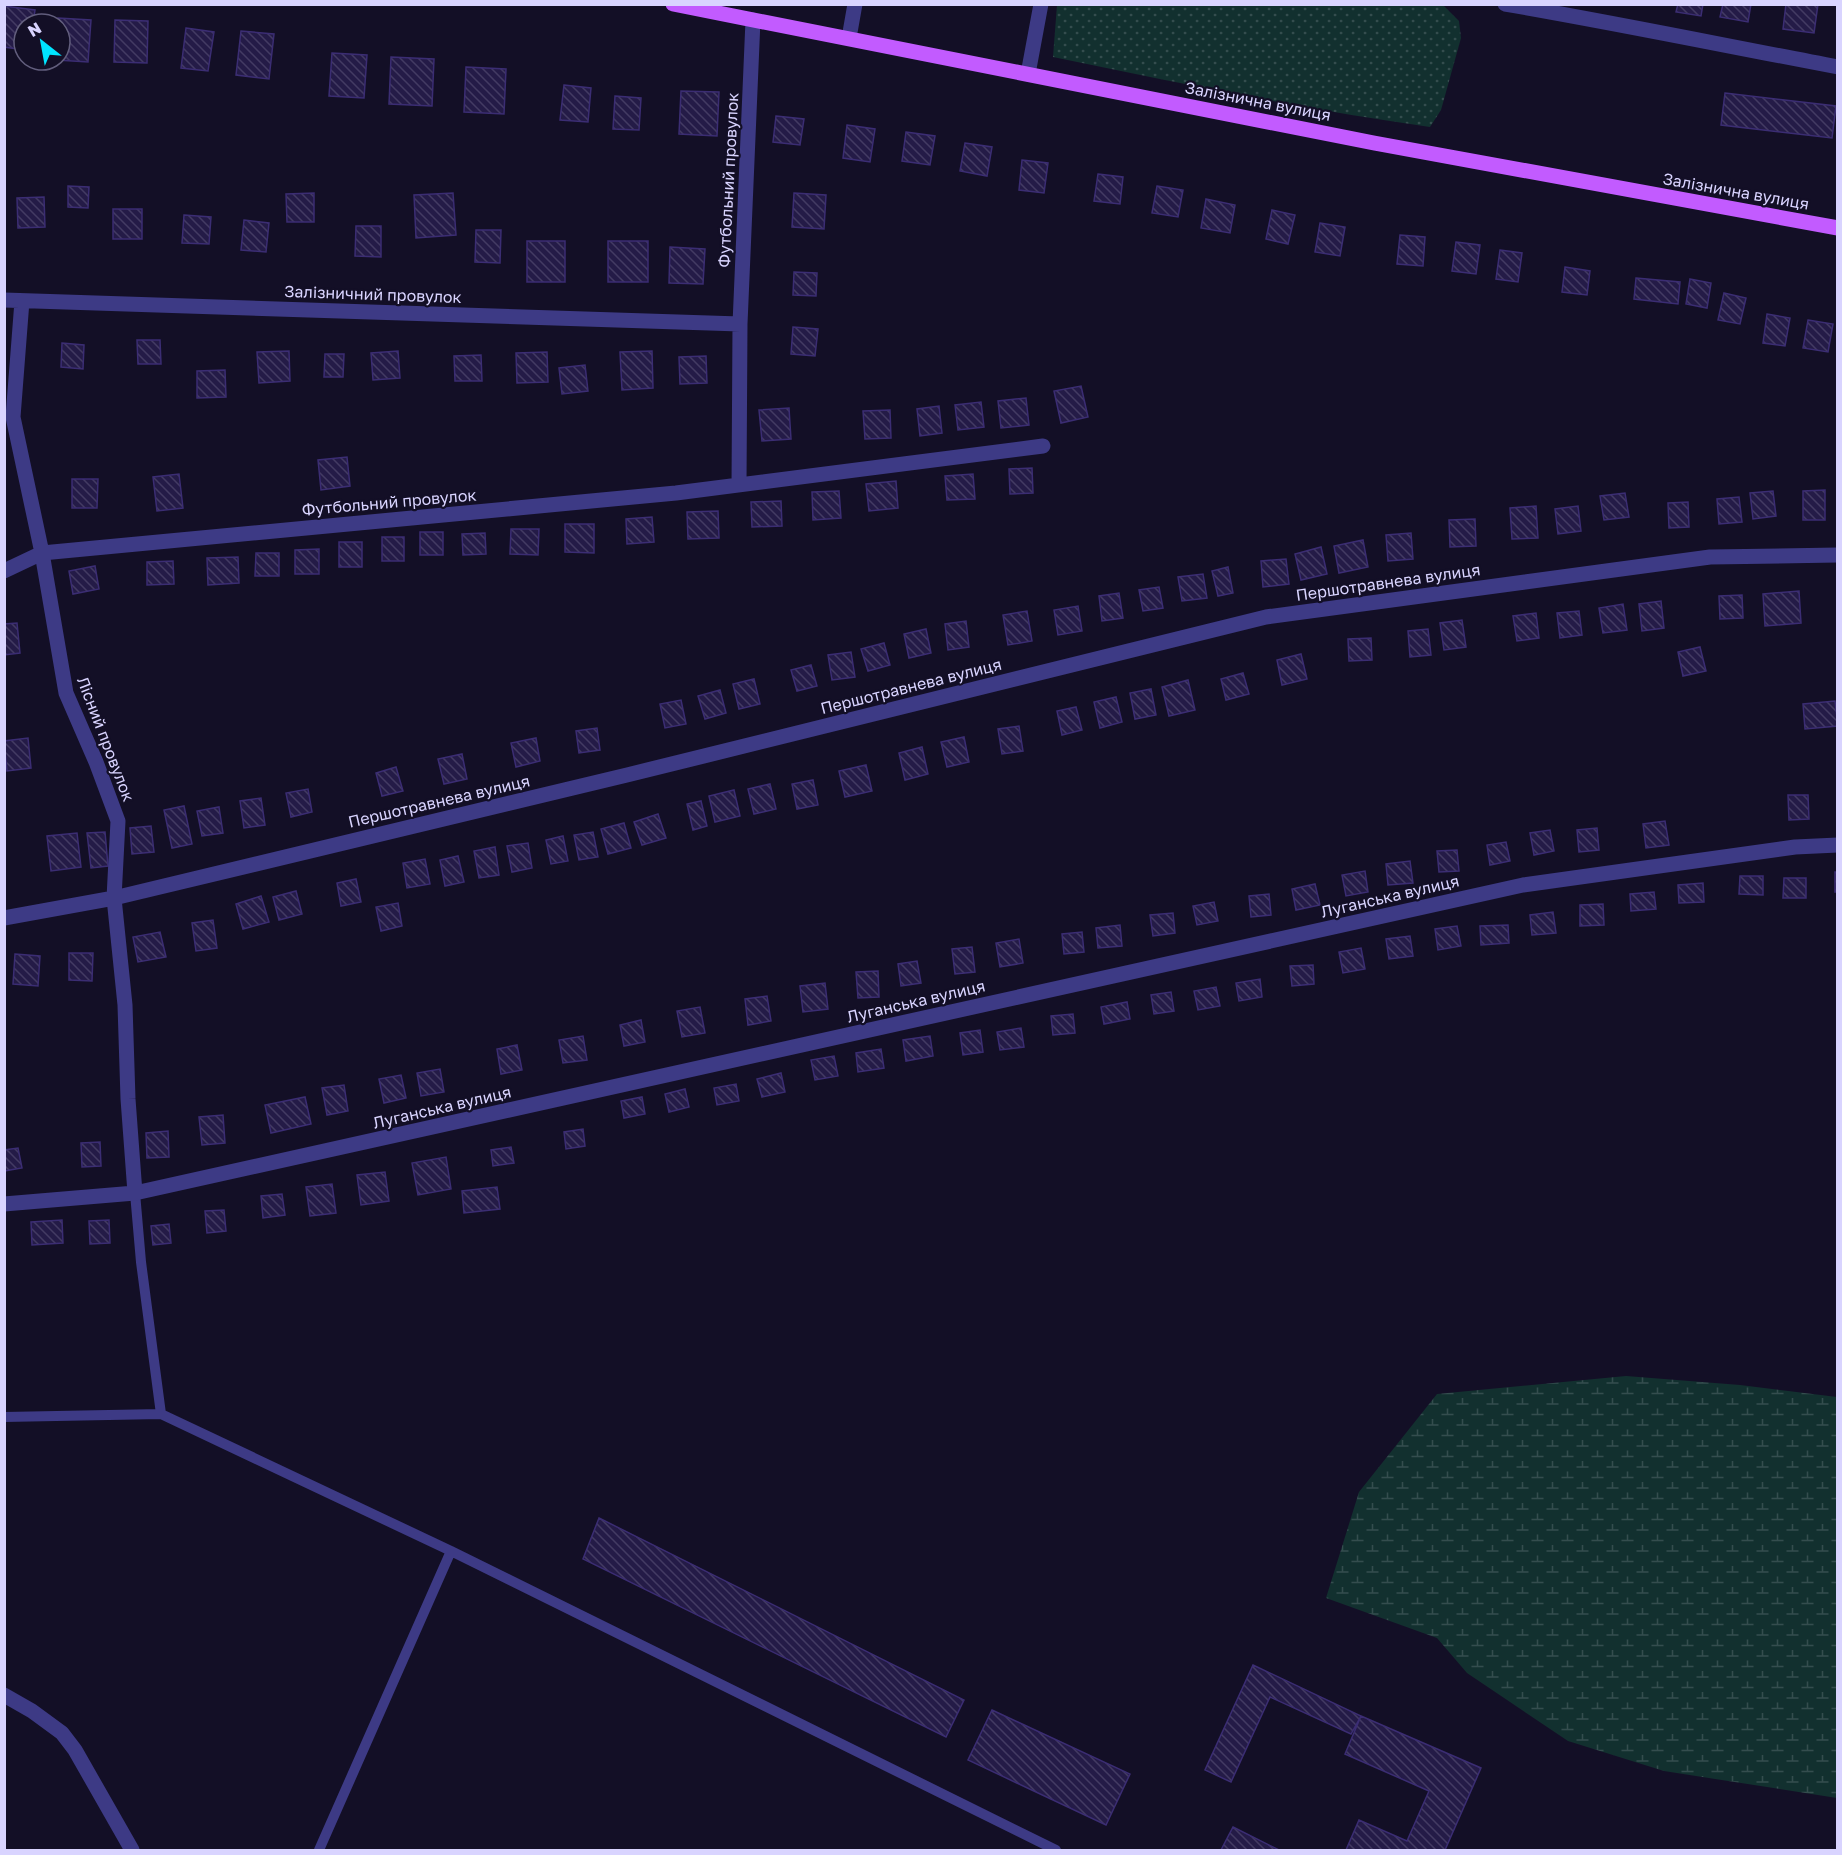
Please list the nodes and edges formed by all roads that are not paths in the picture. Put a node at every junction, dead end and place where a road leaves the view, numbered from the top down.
1 (673, 4) edge
2 (855, 4) edge
3 (1041, 4) edge
4 (1505, 4) edge
5 (753, 20) junction
6 (849, 38) junction
7 (1838, 67) edge
8 (1028, 74) junction
9 (1838, 228) edge
10 (4, 300) edge
11 (22, 301) junction
12 (740, 324) junction
13 (9, 417) edge
14 (1043, 446) dead end
15 (740, 485) junction
16 (42, 553) junction
17 (1838, 555) edge
18 (4, 571) edge
19 (1838, 845) edge
20 (114, 898) junction
21 (4, 918) edge
22 (135, 1193) junction
23 (4, 1204) edge
24 (160, 1414) junction
25 (4, 1417) edge
26 (452, 1551) junction
27 (4, 1695) edge
28 (132, 1851) edge
29 (319, 1851) edge
30 (1056, 1851) edge

1 - 5 main road, Залізнична вулиця
2 - 6 street
3 - 8 street
4 - 7 street
5 - 6 main road, Залізнична вулиця
5 - 12 street, Футбольний провулок
6 - 8 main road, Залізнична вулиця
8 - 9 main road, Залізнична вулиця
10 - 11 street, Залізничний провулок
11 - 12 street, Залізничний провулок
11 - 13 street, Лісний провулок
12 - 15 street, Футбольний провулок
13 - 16 street, Лісний провулок
14 - 15 street, Футбольний провулок
15 - 16 street, Футбольний провулок
16 - 18 street
16 - 20 street, Лісний провулок
17 - 20 street, Першотравнева вулиця
19 - 22 street, Луганська вулиця
20 - 21 street, Першотравнева вулиця
20 - 22 street, Лісний провулок
22 - 23 street, Луганська вулиця
22 - 24 lane
24 - 25 lane
24 - 26 lane
26 - 29 lane
26 - 30 lane
27 - 28 street

